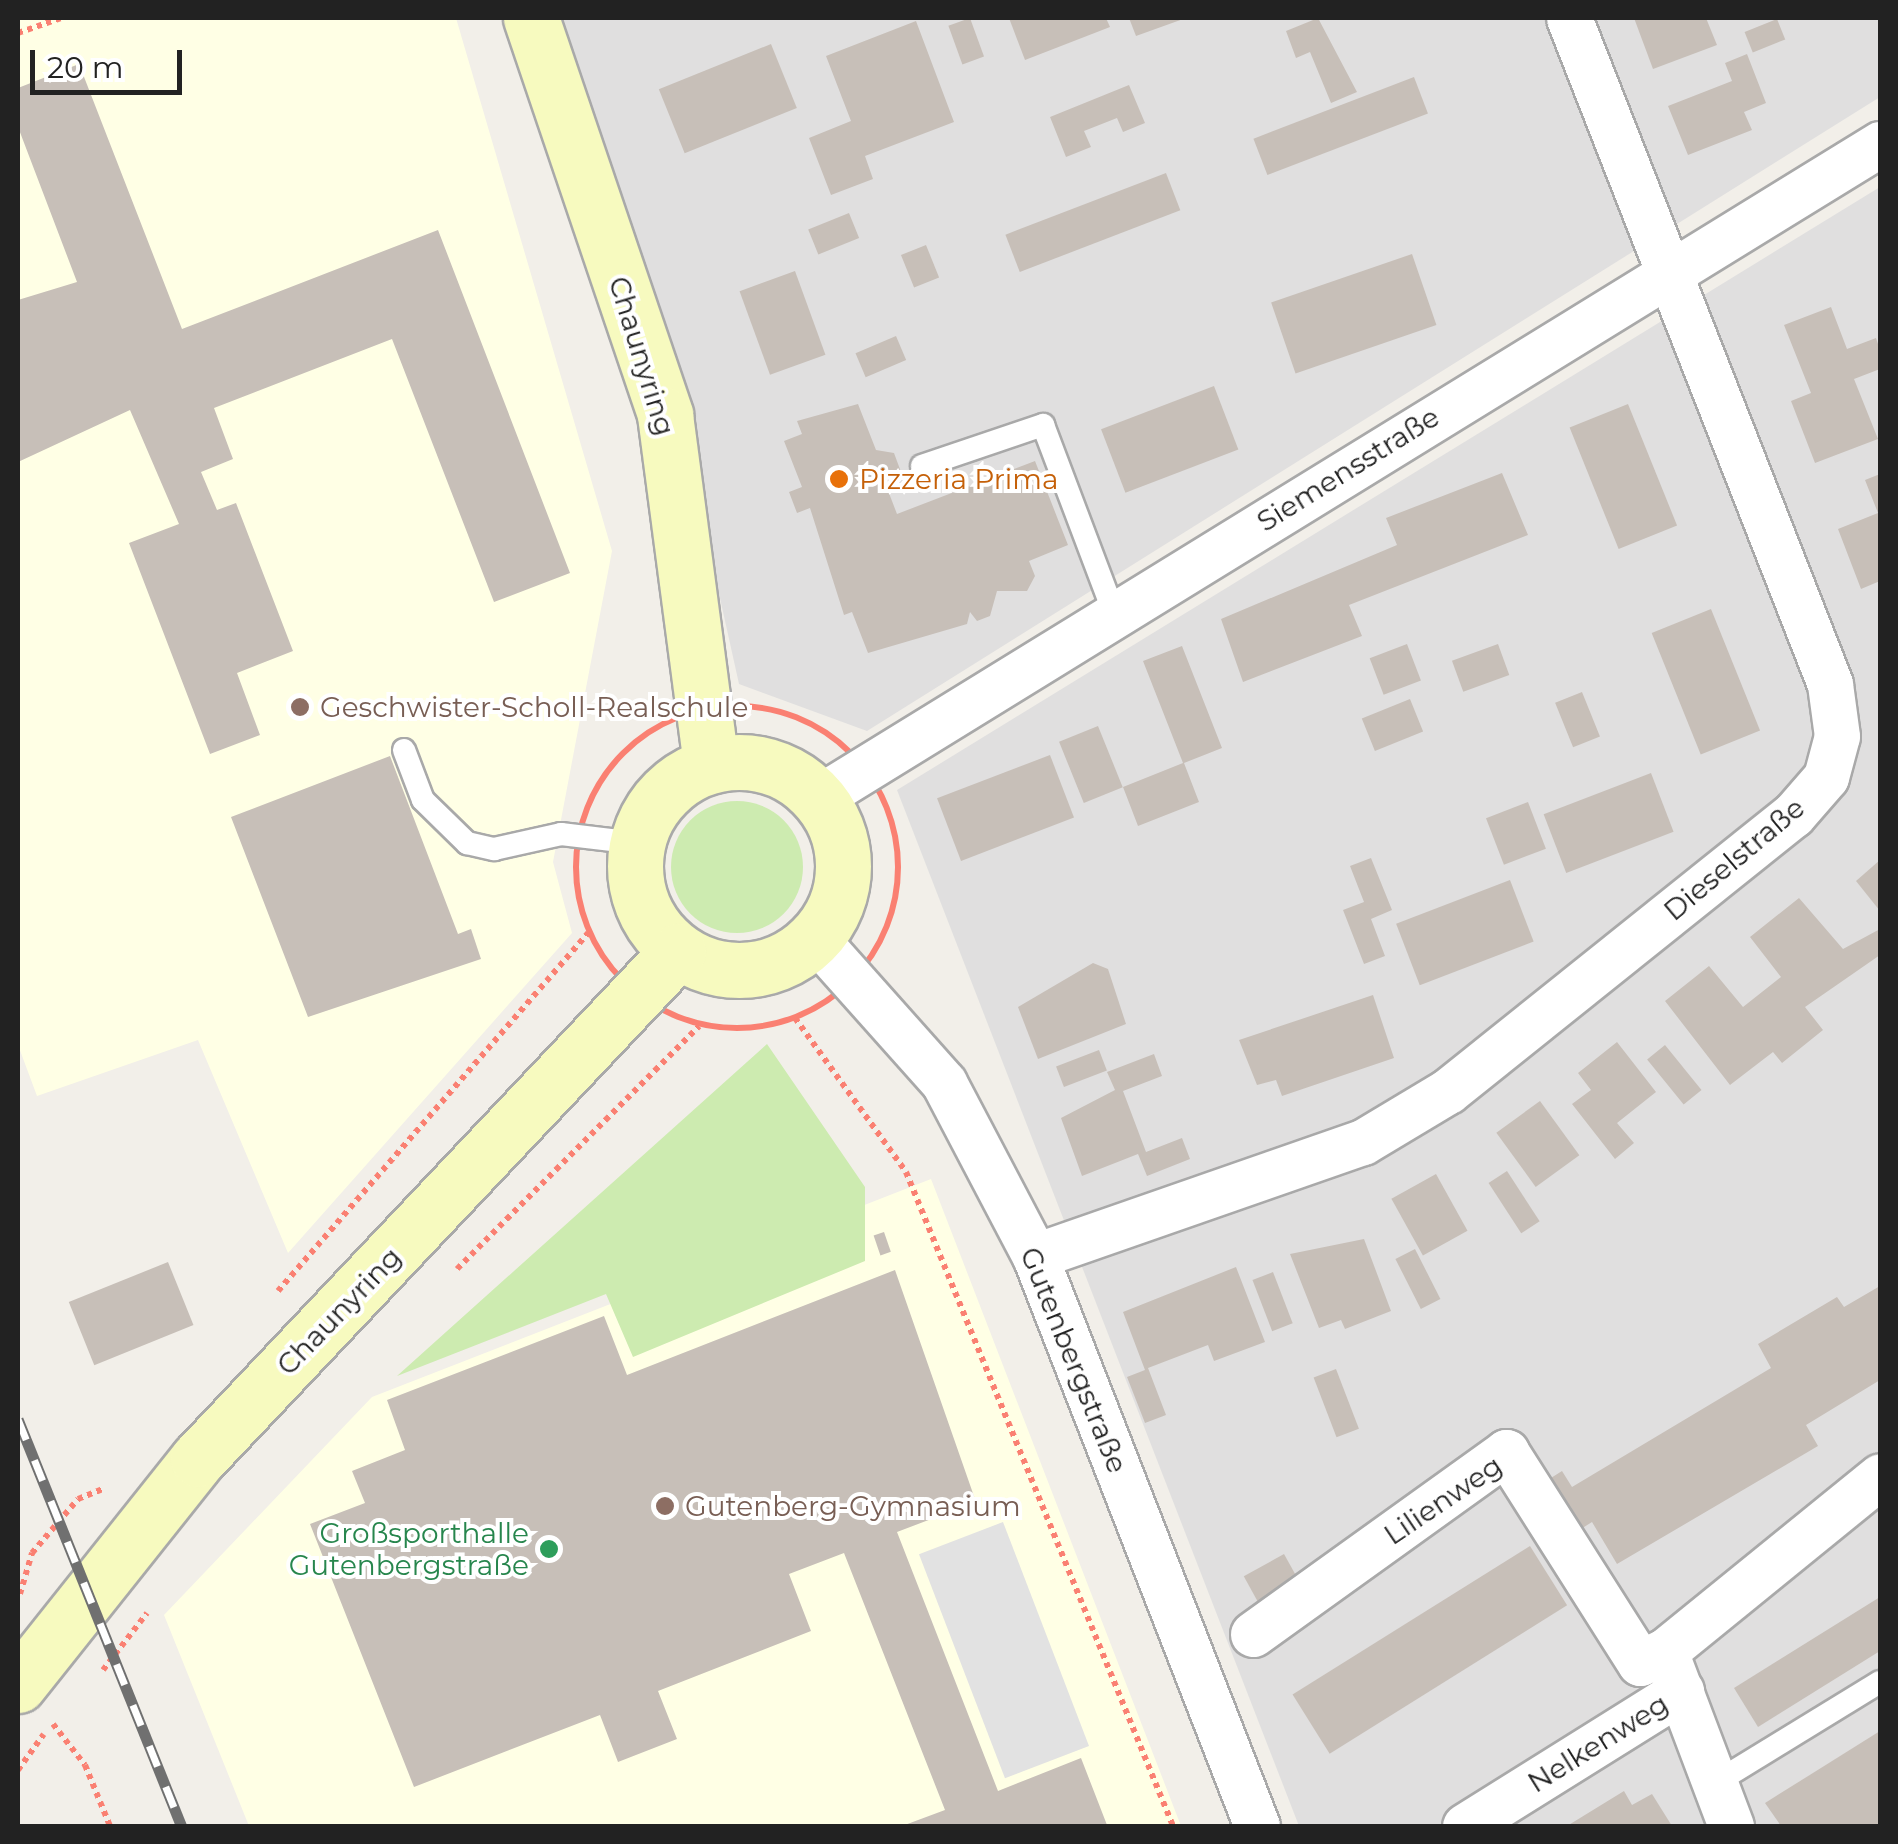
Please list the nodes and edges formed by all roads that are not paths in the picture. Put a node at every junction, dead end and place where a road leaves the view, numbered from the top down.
1 (530, 18) edge
2 (1569, 18) edge
3 (1880, 144) edge
4 (1668, 270) junction
5 (922, 466) dead end
6 (1114, 613) junction
7 (404, 750) dead end
8 (711, 765) junction
9 (818, 798) junction
10 (637, 843) junction
11 (815, 938) junction
12 (678, 952) junction
13 (1035, 1256) junction
14 (1876, 1488) edge
15 (1253, 1634) dead end
16 (1673, 1671) junction
17 (1880, 1682) edge
18 (45, 1706) edge
19 (1715, 1783) junction
20 (1257, 1826) edge
21 (1465, 1826) edge
22 (1731, 1826) edge

1 - 8 street, Chaunyring
2 - 4 street, Dieselstraße
3 - 4 street, Siemensstraße
4 - 6 street, Siemensstraße
4 - 13 street, Dieselstraße
5 - 6 lane
6 - 9 street, Siemensstraße
7 - 10 lane
8 - 9 street
8 - 10 street
9 - 11 street
10 - 12 street
11 - 12 street
11 - 13 street, Gutenbergstraße
12 - 18 street, Chaunyring
13 - 20 street, Gutenbergstraße
14 - 16 street, Nelkenweg
15 - 16 street, Lilienweg
16 - 19 street
16 - 21 street, Nelkenweg
17 - 19 lane
19 - 22 street

